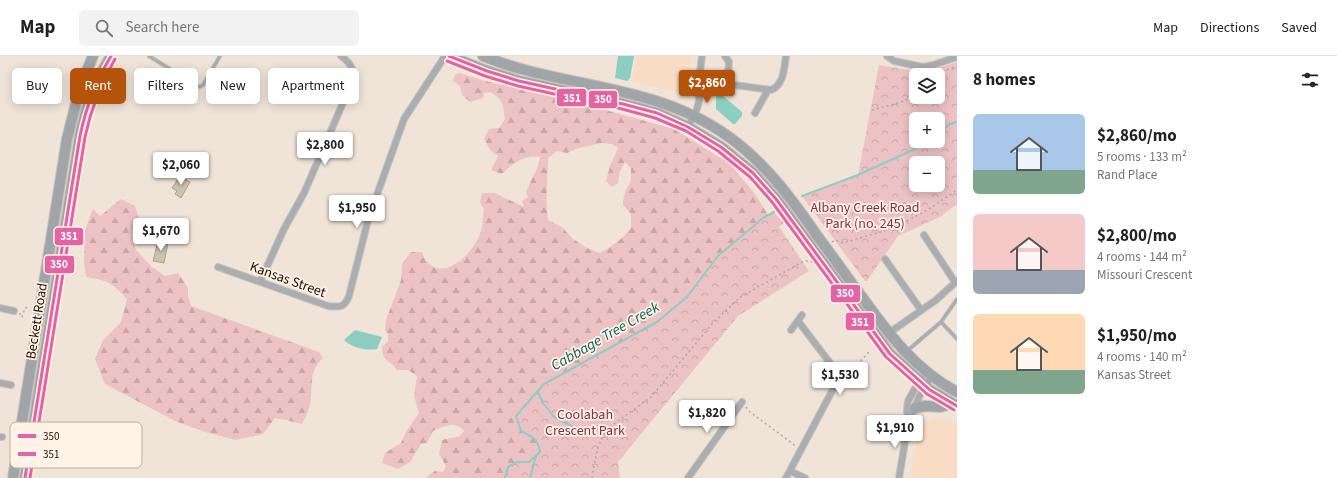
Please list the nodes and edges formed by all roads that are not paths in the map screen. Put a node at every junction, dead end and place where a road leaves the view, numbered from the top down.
1 (93, 56) edge
2 (110, 56) edge
3 (149, 56) edge
4 (220, 56) edge
5 (341, 56) edge
6 (445, 56) edge
7 (449, 56) edge
8 (483, 56) edge
9 (702, 56) edge
10 (725, 56) edge
11 (786, 56) edge
12 (887, 56) edge
13 (154, 57) edge
14 (957, 57) edge
15 (727, 84) junction
16 (718, 88) dead end
17 (768, 90) junction
18 (755, 113) dead end
19 (693, 116) junction
20 (688, 127) junction
21 (924, 235) dead end
22 (885, 259) dead end
23 (218, 267) dead end
24 (260, 282) junction
25 (956, 282) edge
26 (957, 299) edge
27 (0, 308) edge
28 (14, 310) dead end
29 (921, 310) junction
30 (802, 315) dead end
31 (798, 321) junction
32 (941, 322) junction
33 (791, 330) dead end
34 (889, 333) junction
35 (957, 339) edge
36 (906, 353) junction
37 (929, 374) junction
38 (0, 383) edge
39 (922, 384) junction
40 (11, 385) dead end
41 (957, 392) edge
42 (742, 402) road end
43 (954, 405) edge
44 (915, 408) junction
45 (22, 422) edge
46 (34, 422) edge
47 (908, 424) junction
48 (15, 468) edge
49 (27, 468) edge
50 (790, 471) junction
51 (13, 478) edge
52 (25, 478) edge
53 (688, 478) edge
54 (786, 478) edge
55 (805, 478) edge
56 (899, 478) edge

1 - 45 main road, Beckett Road
2 - 46 main road, Beckett Road
3 - 13 lane
4 - 13 lane
5 - 24 street
6 - 24 street, Kansas Street
7 - 20 main road
8 - 19 main road
9 - 19 street
10 - 15 street
11 - 17 street
12 - 14 street
15 - 16 street
15 - 17 street
17 - 18 street
19 - 20 street
19 - 34 main road
20 - 39 main road
21 - 25 street
22 - 29 street
23 - 24 street, Kansas Street
25 - 29 street
26 - 32 lane
27 - 28 street
29 - 34 street
30 - 31 street
31 - 33 street
31 - 50 street
32 - 35 lane
32 - 36 lane
34 - 36 main road
36 - 37 main road
37 - 39 street
37 - 41 main road
38 - 40 street
39 - 43 main road
39 - 44 street
39 - 47 street
42 - 53 street
43 - 44 main road
44 - 47 street
47 - 56 street
48 - 51 main road, Beckett Road
49 - 52 main road, Beckett Road
50 - 54 street
50 - 55 street

